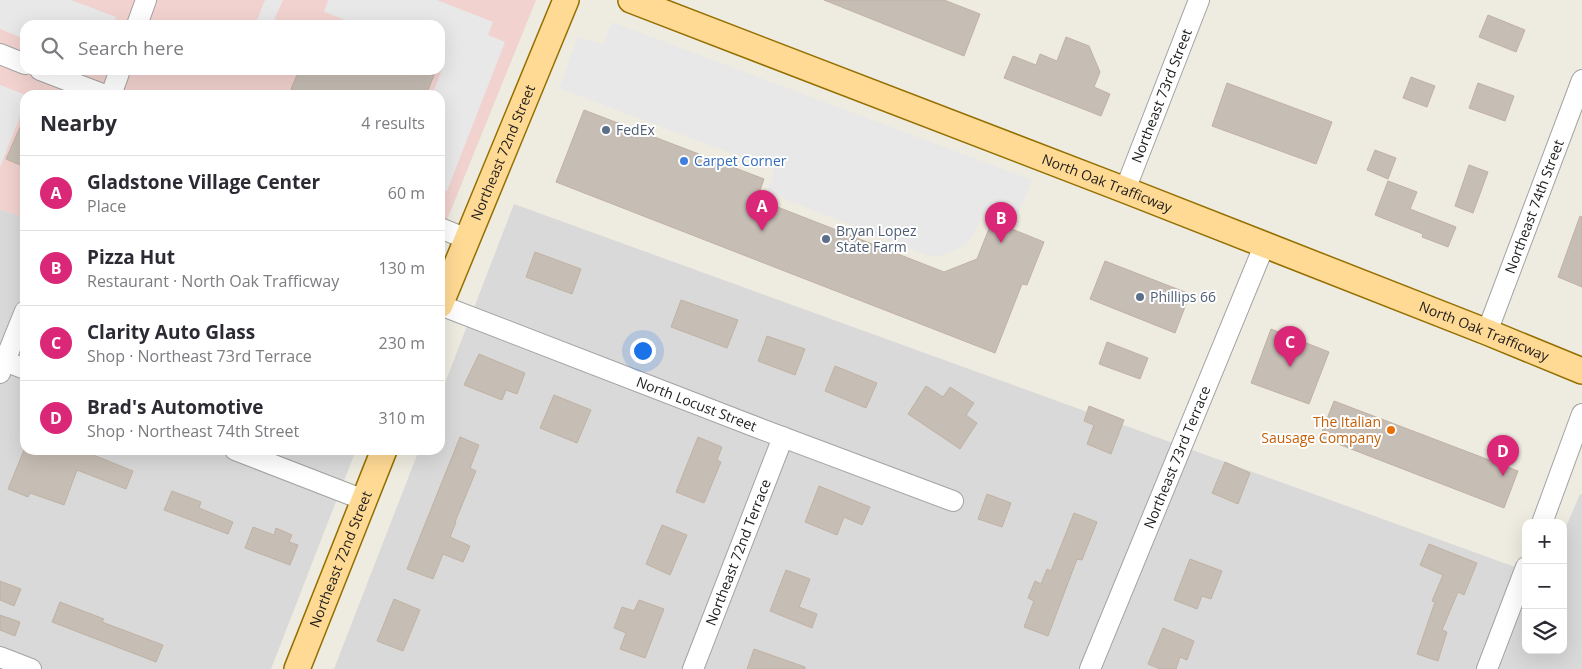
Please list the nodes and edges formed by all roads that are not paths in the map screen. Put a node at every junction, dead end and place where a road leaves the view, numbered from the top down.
1 (146, 0) edge
2 (566, 0) edge
3 (631, 0) edge
4 (1199, 0) edge
5 (139, 20) edge
6 (0, 54) edge
7 (20, 62) edge
8 (53, 75) edge
9 (118, 75) edge
10 (1582, 80) edge
11 (91, 90) edge
12 (113, 90) edge
13 (1125, 190) junction
14 (445, 230) edge
15 (467, 239) junction
16 (1264, 246) junction
17 (445, 293) edge
18 (445, 307) edge
19 (20, 323) edge
20 (1487, 332) junction
21 (2, 364) edge
22 (20, 368) edge
23 (1582, 371) edge
24 (1582, 414) edge
25 (783, 437) junction
26 (249, 455) edge
27 (382, 455) edge
28 (364, 500) junction
29 (952, 501) dead end
30 (1543, 519) edge
31 (1522, 577) edge
32 (0, 657) edge
33 (31, 669) edge
34 (297, 669) edge
35 (693, 669) edge
36 (1090, 669) edge
37 (1487, 669) edge

1 - 5 street
2 - 15 main road, Northeast 72nd Street
3 - 13 main road, North Oak Trafficway
4 - 13 street, Northeast 73rd Street
6 - 7 street
8 - 11 street
9 - 12 street
10 - 20 street, Northeast 74th Street
13 - 16 main road, North Oak Trafficway
14 - 15 street
15 - 17 main road, Northeast 72nd Street
16 - 20 main road, North Oak Trafficway
16 - 36 street, Northeast 73rd Terrace
18 - 25 street, North Locust Street
19 - 21 street
20 - 23 main road, North Oak Trafficway
21 - 22 street
24 - 30 street
25 - 29 street, North Locust Street
25 - 35 street, Northeast 72nd Terrace
26 - 28 street
27 - 28 main road, Northeast 72nd Street
28 - 34 main road, Northeast 72nd Street
31 - 37 street
32 - 33 street

